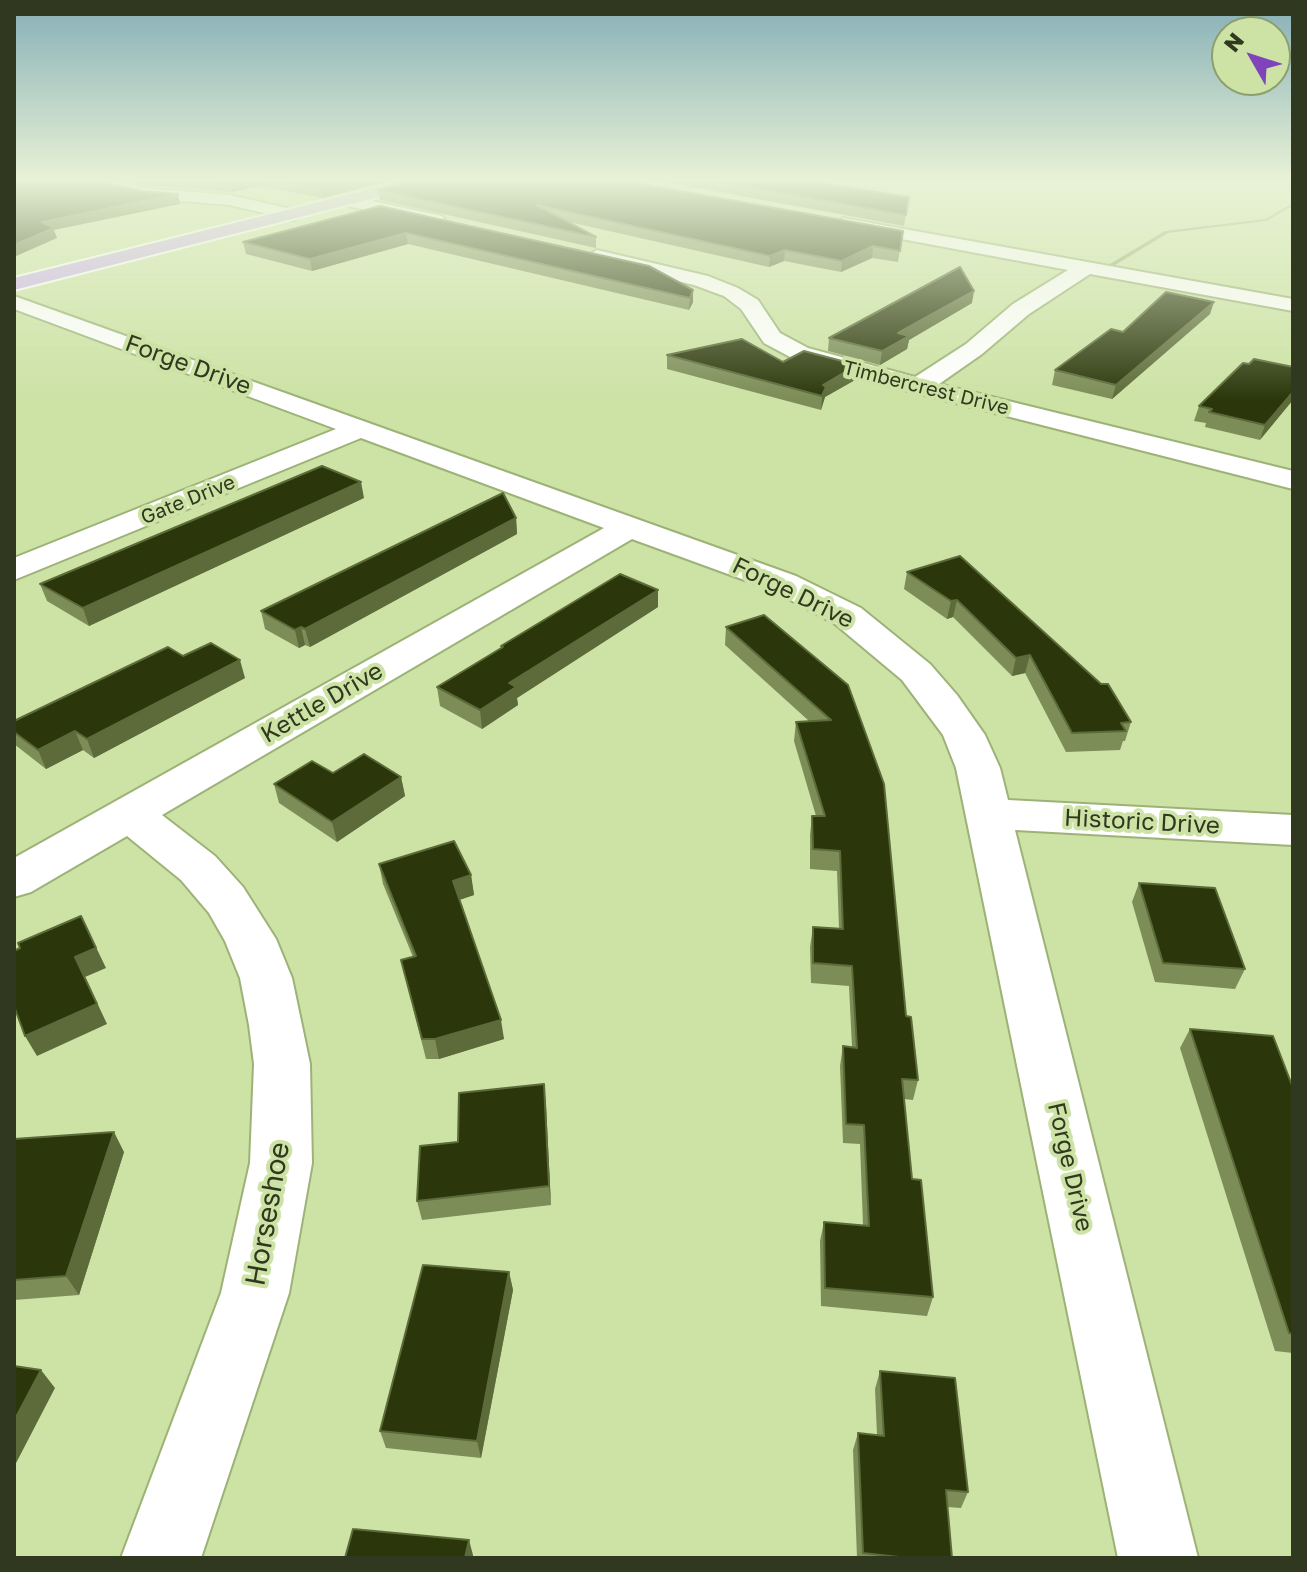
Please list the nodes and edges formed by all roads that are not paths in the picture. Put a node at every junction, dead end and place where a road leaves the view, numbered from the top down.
1 (142, 252) edge
2 (1006, 252) edge
3 (581, 253) edge
4 (1087, 267) junction
5 (14, 284) edge
6 (14, 302) edge
7 (1293, 305) edge
8 (919, 386) junction
9 (362, 428) junction
10 (1293, 480) edge
11 (631, 526) junction
12 (14, 570) edge
13 (130, 814) junction
14 (991, 814) junction
15 (1293, 830) edge
16 (14, 880) edge
17 (161, 1558) edge
18 (1158, 1558) edge

1 - 5 main road
2 - 4 street
3 - 8 street, Timbercrest Drive
4 - 7 street
4 - 8 street
6 - 9 street, Forge Drive
8 - 10 street, Timbercrest Drive
9 - 11 street, Forge Drive
9 - 12 street, Gate Drive
11 - 13 street, Kettle Drive
11 - 14 street, Forge Drive
13 - 16 street, Kettle Drive
13 - 17 street, Horseshoe
14 - 15 street, Historic Drive
14 - 18 street, Forge Drive

